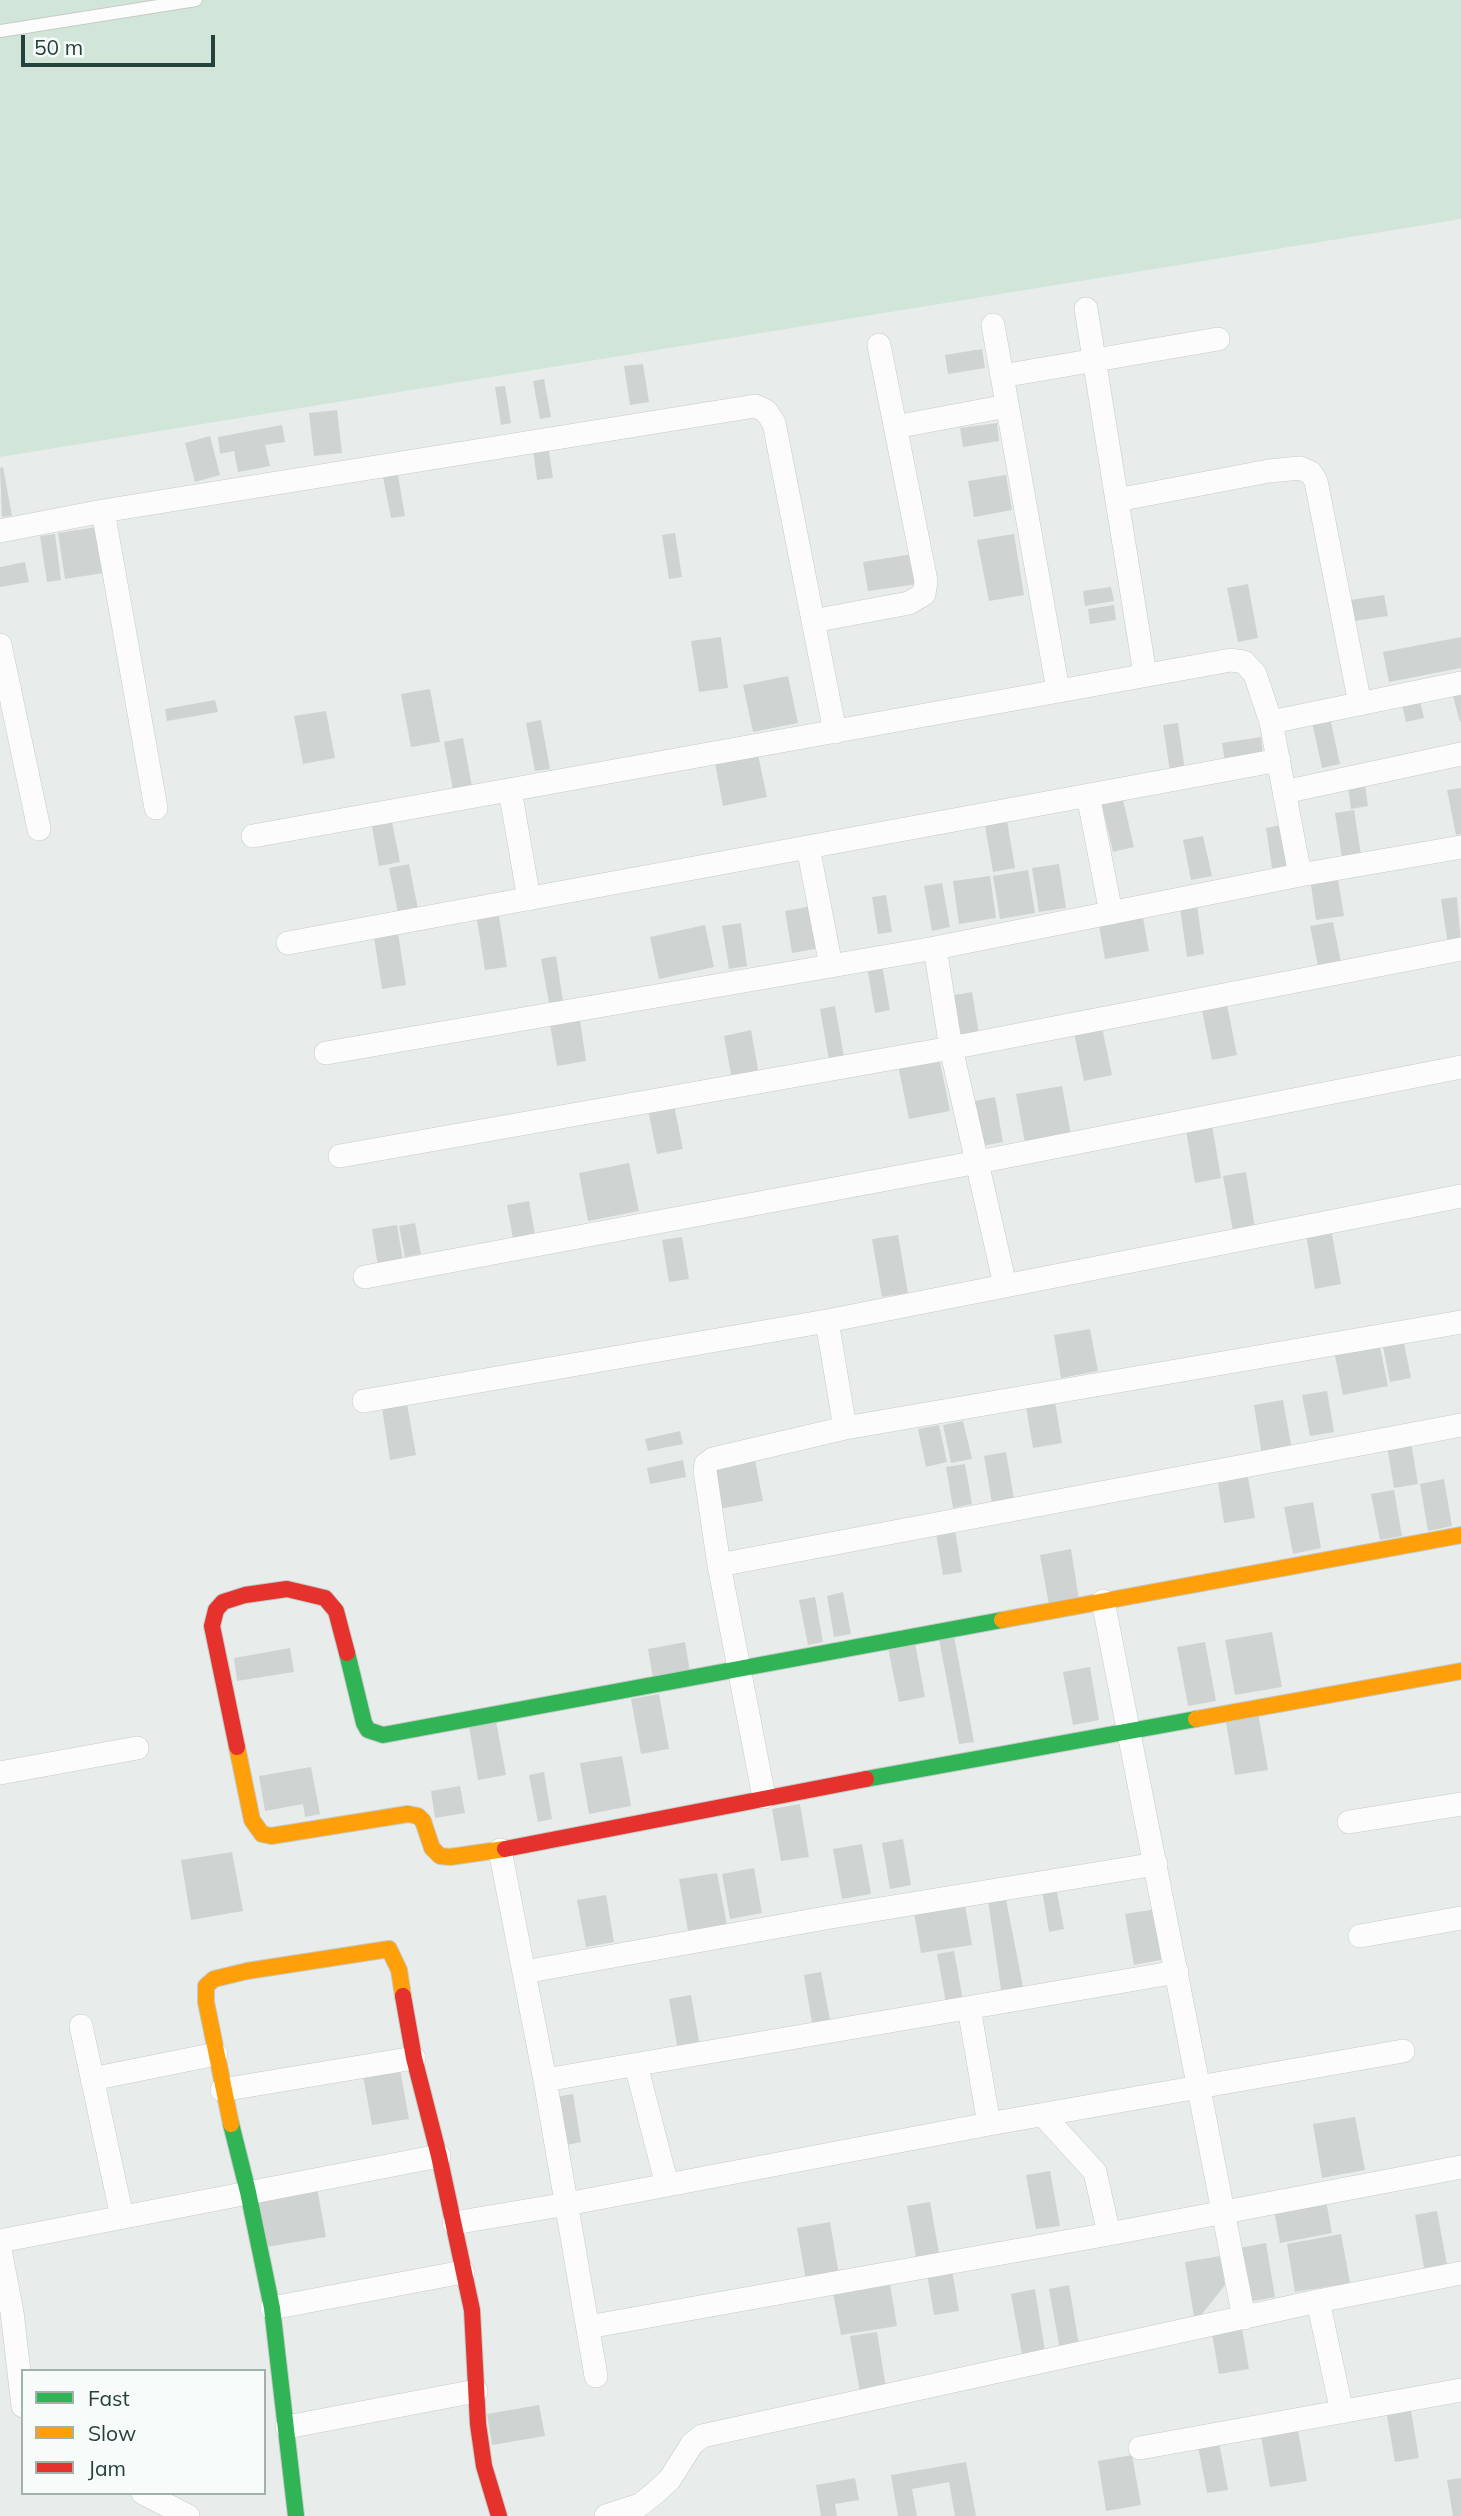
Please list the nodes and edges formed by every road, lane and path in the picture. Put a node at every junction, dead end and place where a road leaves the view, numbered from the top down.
1 (195, 0) edge
2 (0, 31) edge
3 (1086, 309) dead end
4 (993, 325) dead end
5 (1218, 339) dead end
6 (878, 345) dead end
7 (1094, 361) junction
8 (1002, 376) junction
9 (1007, 406) junction
10 (895, 427) junction
11 (1117, 500) junction
12 (103, 511) junction
13 (0, 531) edge
14 (813, 621) junction
15 (0, 645) edge
16 (1145, 674) junction
17 (1461, 683) edge
18 (1058, 690) junction
19 (1360, 704) junction
20 (1271, 722) junction
21 (835, 732) junction
22 (1461, 754) edge
23 (1279, 760) junction
24 (510, 790) junction
25 (1284, 792) junction
26 (1088, 795) junction
27 (156, 808) dead end
28 (39, 829) dead end
29 (253, 836) dead end
30 (808, 847) junction
31 (1461, 847) edge
32 (1300, 876) junction
33 (528, 899) junction
34 (1111, 913) junction
35 (288, 943) dead end
36 (935, 948) junction
37 (1461, 949) edge
38 (831, 966) junction
39 (951, 1048) junction
40 (326, 1053) dead end
41 (1461, 1067) edge
42 (340, 1156) dead end
43 (978, 1162) junction
44 (1461, 1196) edge
45 (365, 1277) dead end
46 (1005, 1285) junction
47 (827, 1321) junction
48 (1461, 1322) edge
49 (364, 1401) dead end
50 (1461, 1425) edge
51 (845, 1428) junction
52 (1461, 1535) edge
53 (719, 1565) junction
54 (1102, 1601) junction
55 (739, 1670) junction
56 (1461, 1671) edge
57 (1129, 1731) junction
58 (137, 1748) dead end
59 (0, 1773) edge
60 (764, 1797) junction
61 (1461, 1804) edge
62 (1349, 1822) dead end
63 (500, 1850) junction
64 (1156, 1864) junction
65 (1461, 1917) edge
66 (1360, 1936) dead end
67 (524, 1972) junction
68 (1177, 1972) junction
69 (969, 2008) junction
70 (81, 2026) dead end
71 (1403, 2051) dead end
72 (216, 2054) junction
73 (414, 2058) junction
74 (636, 2065) junction
75 (92, 2079) junction
76 (545, 2080) junction
77 (1200, 2088) junction
78 (222, 2090) junction
79 (1043, 2115) junction
80 (989, 2124) junction
81 (439, 2157) junction
82 (1461, 2166) edge
83 (667, 2185) junction
84 (248, 2192) junction
85 (567, 2204) junction
86 (1224, 2210) junction
87 (122, 2217) junction
88 (454, 2223) junction
89 (1109, 2234) junction
90 (0, 2241) edge
91 (0, 2250) edge
92 (463, 2272) junction
93 (1461, 2273) edge
94 (1318, 2301) junction
95 (272, 2308) junction
96 (1244, 2318) junction
97 (588, 2327) junction
98 (596, 2376) dead end
99 (21, 2389) edge
100 (1461, 2390) edge
101 (476, 2391) junction
102 (1342, 2412) junction
103 (287, 2427) junction
104 (1140, 2448) dead end
105 (147, 2495) edge
106 (188, 2516) edge
107 (296, 2516) edge
108 (499, 2516) edge
109 (606, 2516) edge

1 - 2 lane
3 - 7 street
4 - 8 street
5 - 7 street
6 - 10 street
7 - 8 street
7 - 11 street
8 - 9 street
9 - 10 street
9 - 18 street
10 - 14 street
11 - 16 street
11 - 19 street
12 - 13 street
12 - 14 street
12 - 27 street
14 - 21 street
15 - 28 street
16 - 18 street
16 - 20 street
17 - 19 street
18 - 21 street
19 - 20 street
20 - 23 street
21 - 24 street
22 - 25 street
23 - 25 street
23 - 26 street
24 - 29 street
24 - 33 street
25 - 32 street
26 - 30 street
26 - 34 street
30 - 33 street
30 - 38 street
31 - 32 street
32 - 34 street
33 - 35 street
34 - 36 street
36 - 38 street
36 - 39 street
37 - 39 street
38 - 40 street
39 - 42 street
39 - 43 street
41 - 43 street
43 - 45 street
43 - 46 street
44 - 46 street
46 - 47 street
47 - 49 street
47 - 51 street
48 - 51 street
50 - 53 street
51 - 53 street
52 - 54 street
53 - 55 street
54 - 55 street
54 - 57 street
55 - 60 street
55 - 63 street
56 - 57 street
57 - 60 street
57 - 64 street
58 - 59 street
60 - 63 street
61 - 62 street
63 - 67 street
64 - 67 street
64 - 68 street
65 - 66 street
67 - 76 street
68 - 69 street
68 - 77 street
69 - 74 street
69 - 80 street
70 - 75 street
71 - 77 street
72 - 73 street
72 - 75 street
72 - 78 street
73 - 78 street
73 - 81 street
74 - 76 street
74 - 83 street
75 - 87 street
76 - 85 street
77 - 79 street
77 - 86 street
78 - 84 street
79 - 80 street
79 - 89 street
80 - 83 street
81 - 84 street
81 - 88 street
82 - 86 street
83 - 85 street
84 - 87 street
84 - 95 street
85 - 88 street
85 - 97 street
86 - 89 street
86 - 96 street
87 - 90 street
88 - 92 street
89 - 97 street
91 - 99 street
92 - 95 street
92 - 101 street
93 - 94 street
94 - 96 street
94 - 102 street
95 - 103 street
96 - 109 street
97 - 98 street
100 - 102 street
101 - 103 street
101 - 108 street
102 - 104 street
103 - 107 street
105 - 106 street

